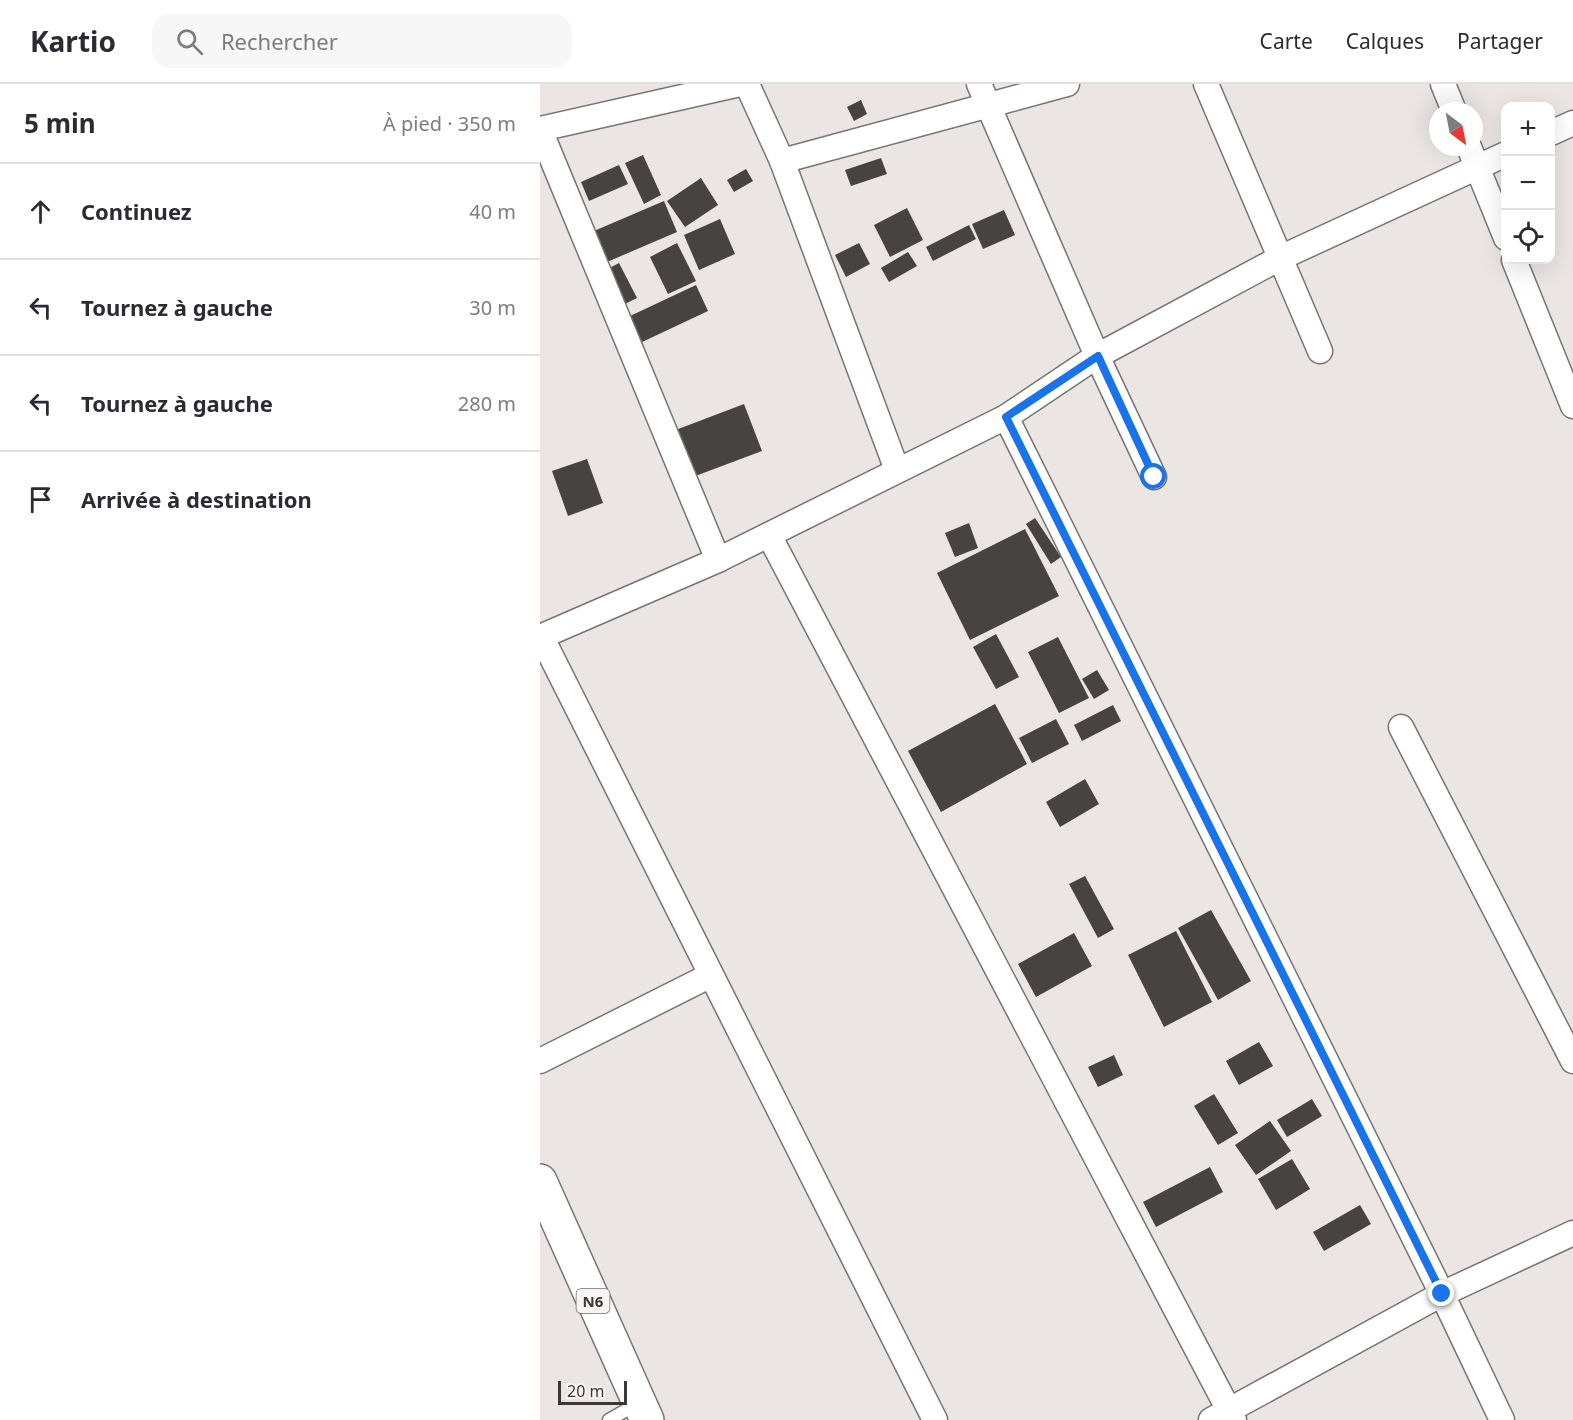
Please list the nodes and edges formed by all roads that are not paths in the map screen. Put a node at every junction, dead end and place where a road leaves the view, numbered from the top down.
1 (740, 84) edge
2 (747, 84) edge
3 (978, 84) edge
4 (1067, 84) edge
5 (1206, 84) edge
6 (1443, 84) edge
7 (1450, 102) edge
8 (988, 106) junction
9 (1573, 123) edge
10 (540, 130) edge
11 (1555, 131) edge
12 (1501, 154) edge
13 (1473, 157) edge
14 (782, 161) junction
15 (1501, 226) edge
16 (1280, 258) junction
17 (1516, 264) edge
18 (1320, 351) dead end
19 (1098, 356) junction
20 (1573, 406) edge
21 (1006, 417) junction
22 (897, 470) junction
23 (1154, 477) dead end
24 (769, 535) junction
25 (718, 560) junction
26 (541, 637) edge
27 (1401, 728) dead end
28 (711, 975) junction
29 (540, 1061) edge
30 (1573, 1061) edge
31 (540, 1181) edge
32 (1573, 1233) edge
33 (1442, 1294) junction
34 (643, 1412) edge
35 (1225, 1417) edge
36 (609, 1420) edge
37 (935, 1420) edge
38 (1502, 1420) edge

1 - 10 street
2 - 14 street
3 - 8 street
4 - 8 street
5 - 16 street
6 - 7 street
8 - 14 street
8 - 19 street
9 - 11 street
10 - 25 street
12 - 13 street
13 - 15 street
13 - 16 street
14 - 22 street
16 - 18 street
16 - 19 street
17 - 20 street
19 - 21 street
19 - 23 street
21 - 22 street
21 - 33 street
22 - 24 street
24 - 25 street
24 - 35 street
25 - 26 street
26 - 28 street
27 - 30 street
28 - 29 street
28 - 37 street
31 - 34 highway, N6
32 - 33 street
33 - 35 street
33 - 38 street
34 - 36 lane

